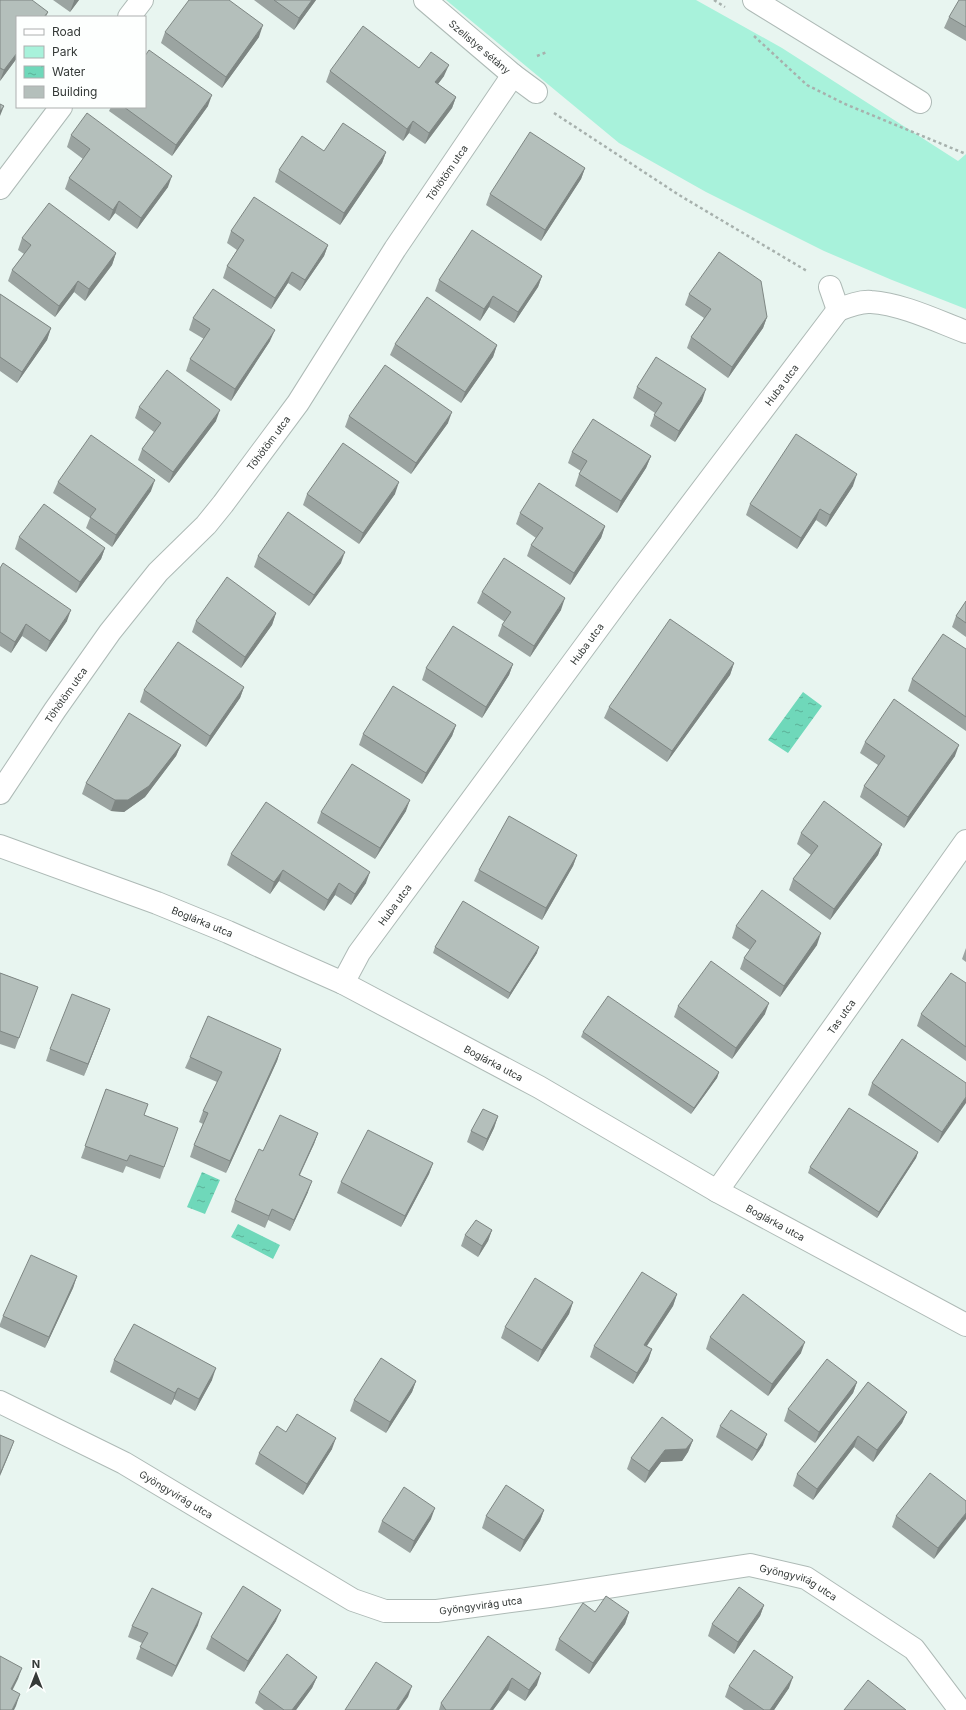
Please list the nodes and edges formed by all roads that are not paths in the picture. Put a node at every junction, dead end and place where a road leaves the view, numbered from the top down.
1 (142, 0) edge
2 (425, 0) edge
3 (754, 0) edge
4 (130, 16) edge
5 (513, 74) junction
6 (536, 92) road end
7 (920, 102) dead end
8 (60, 108) edge
9 (0, 188) edge
10 (830, 287) road end
11 (838, 310) junction
12 (966, 332) edge
13 (0, 793) edge
14 (966, 841) edge
15 (0, 846) edge
16 (343, 983) junction
17 (716, 1191) junction
18 (966, 1325) edge
19 (0, 1402) edge
20 (960, 1710) edge

1 - 4 street
2 - 5 street, Szelistye sétány
3 - 7 street
5 - 6 street, Szelistye sétány
5 - 13 street, Töhötöm utca
8 - 9 street
10 - 11 street
11 - 12 street
11 - 16 street, Huba utca
14 - 17 street, Tas utca
15 - 16 street, Boglárka utca
16 - 17 street, Boglárka utca
17 - 18 street, Boglárka utca
19 - 20 street, Gyöngyvirág utca

